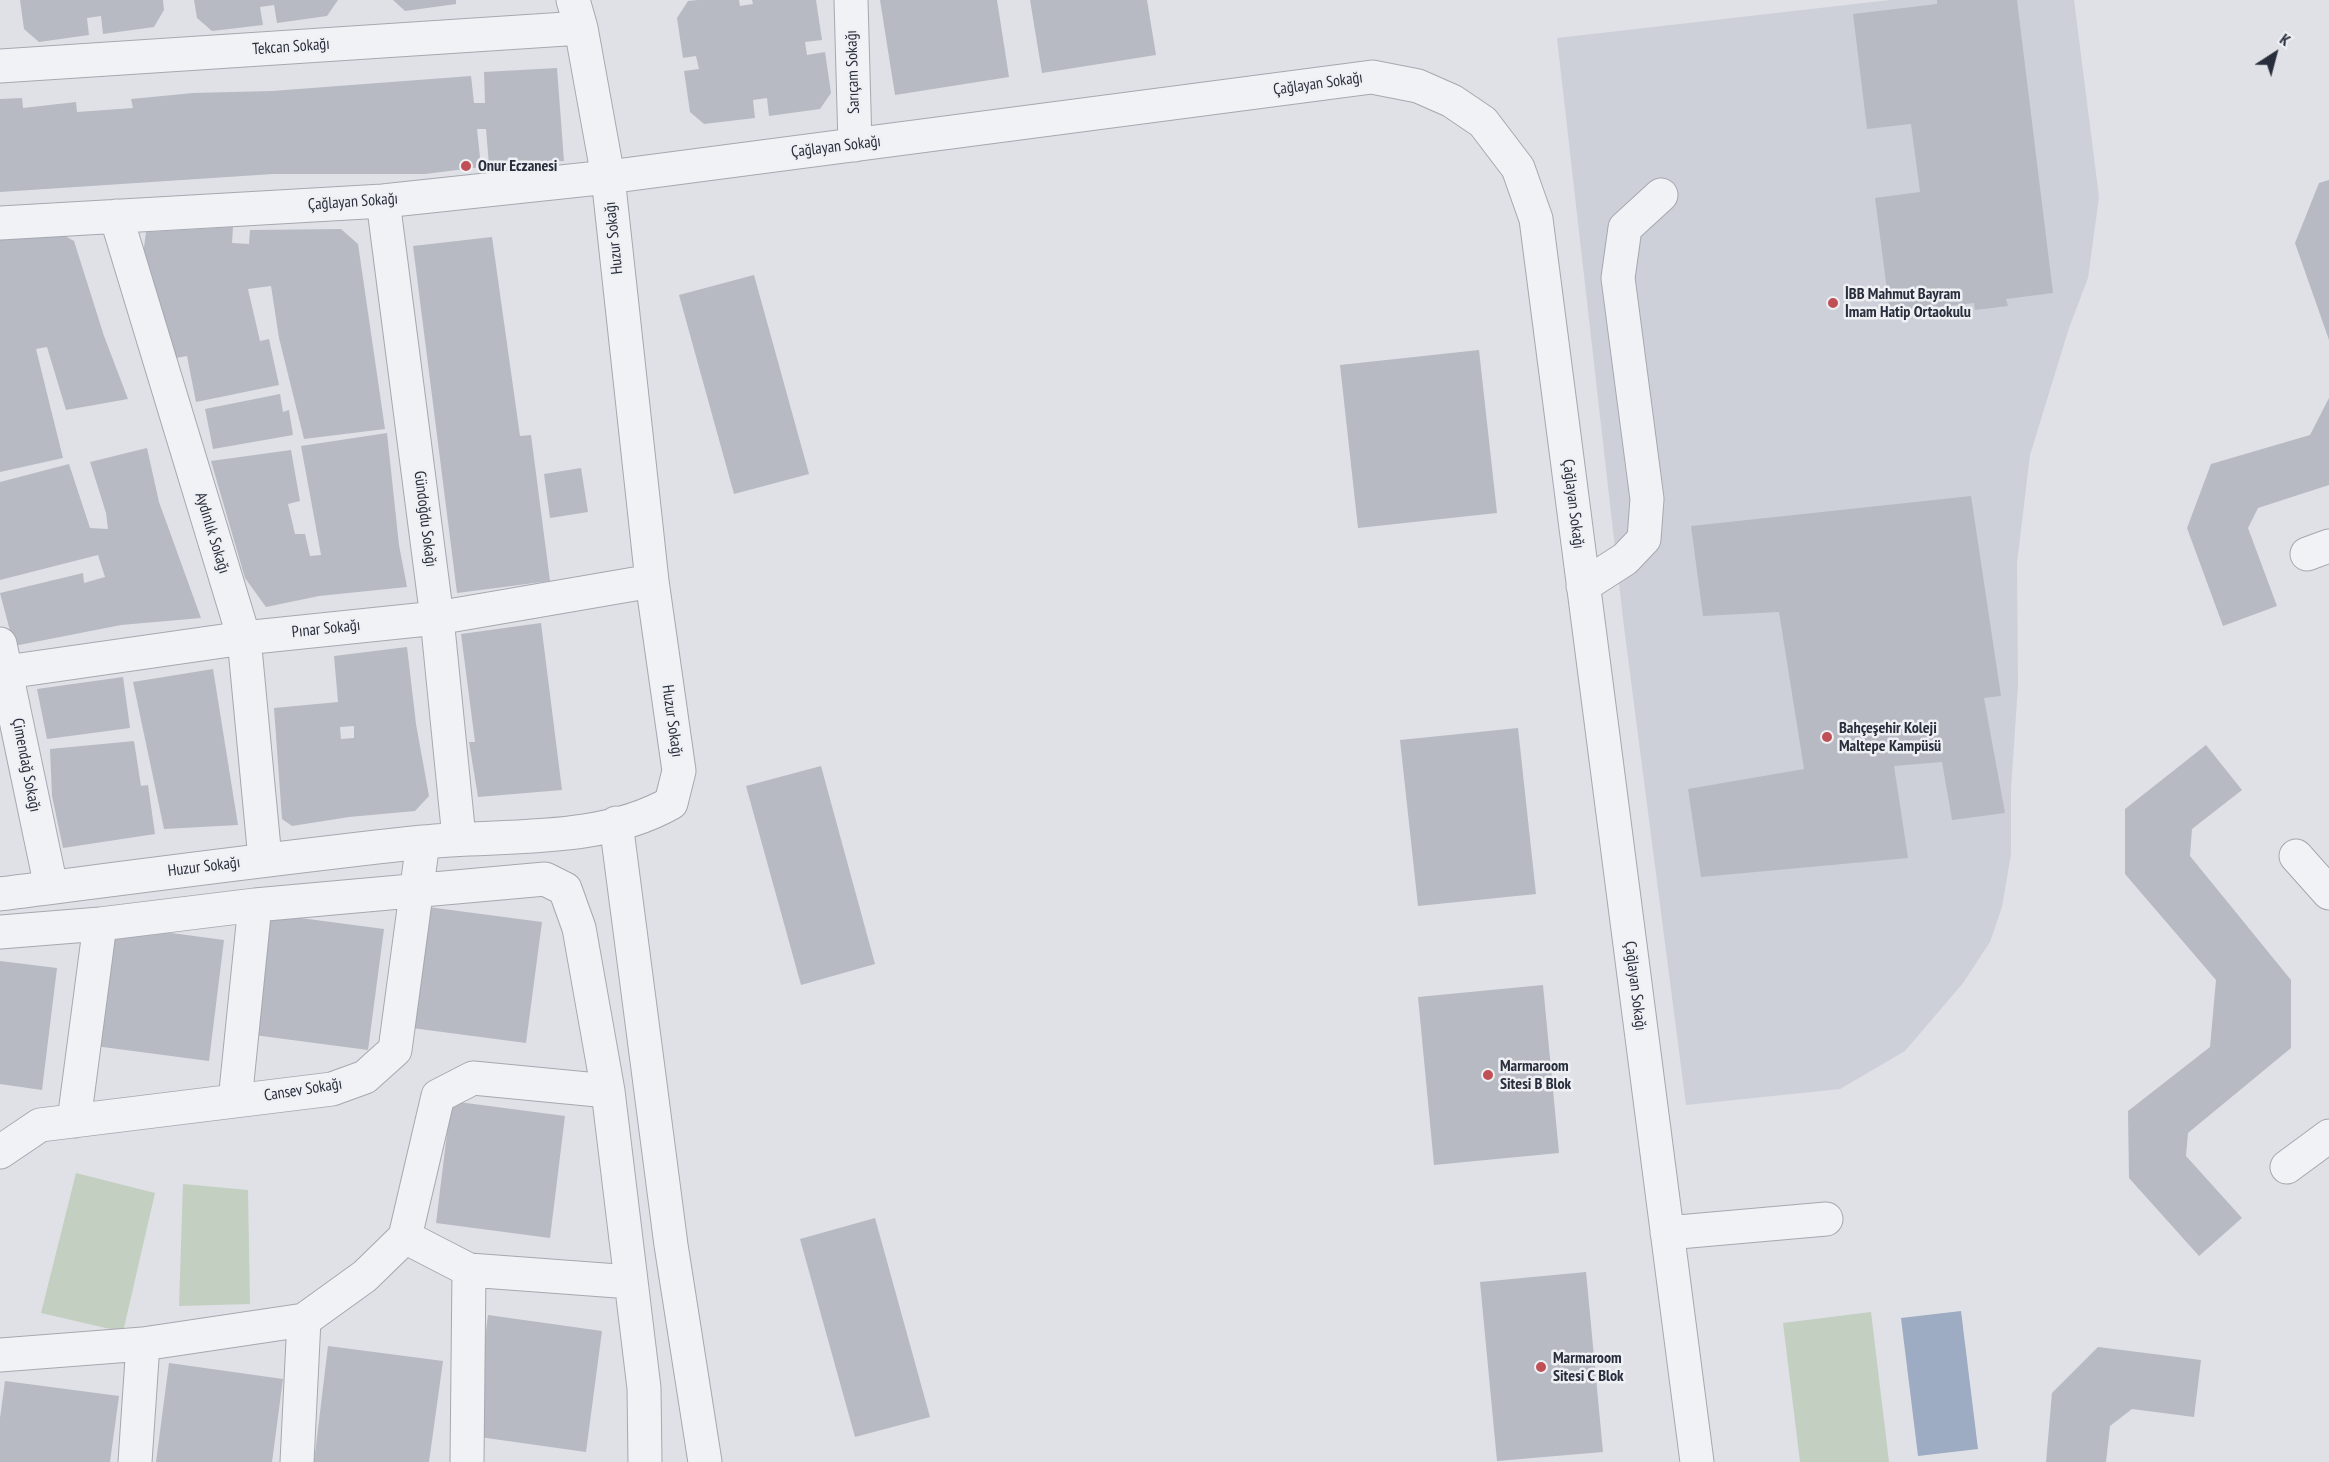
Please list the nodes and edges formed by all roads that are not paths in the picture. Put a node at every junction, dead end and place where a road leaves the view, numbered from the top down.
1 (850, 0) edge
2 (577, 14) edge
3 (0, 66) edge
4 (855, 145) junction
5 (608, 177) junction
6 (1661, 195) dead end
7 (383, 201) junction
8 (116, 216) junction
9 (0, 224) edge
10 (652, 581) junction
11 (1583, 586) junction
12 (438, 618) junction
13 (244, 638) junction
14 (3, 663) edge
15 (616, 824) junction
16 (459, 838) junction
17 (423, 842) junction
18 (2296, 856) dead end
19 (265, 859) junction
20 (51, 887) junction
21 (416, 890) junction
22 (2329, 893) edge
23 (0, 894) edge
24 (255, 905) junction
25 (100, 924) junction
26 (0, 932) edge
27 (608, 1091) junction
28 (235, 1101) junction
29 (74, 1121) junction
30 (2329, 1136) edge
31 (0, 1152) edge
32 (2287, 1167) dead end
33 (1826, 1219) dead end
34 (1667, 1233) junction
35 (405, 1237) junction
36 (469, 1270) junction
37 (632, 1282) junction
38 (304, 1320) junction
39 (143, 1344) junction
40 (0, 1355) edge
41 (135, 1462) edge
42 (297, 1462) edge
43 (467, 1462) edge
44 (645, 1462) edge
45 (705, 1462) edge
46 (1697, 1462) edge

1 - 4 street, Sarıçam Sokağı
2 - 3 street, Tekcan Sokağı
2 - 5 street, Huzur Sokağı
4 - 5 street, Çağlayan Sokağı
4 - 11 street, Çağlayan Sokağı
5 - 7 street, Çağlayan Sokağı
5 - 10 street, Huzur Sokağı
6 - 11 street
7 - 8 street, Çağlayan Sokağı
7 - 12 street, Gündoğdu Sokağı
8 - 9 street, Çağlayan Sokağı
8 - 13 street, Aydınlık Sokağı
10 - 12 street, Pınar Sokağı
10 - 15 street, Huzur Sokağı
11 - 34 street, Çağlayan Sokağı
12 - 13 street, Pınar Sokağı
12 - 16 street, Gündoğdu Sokağı
13 - 14 street, Pınar Sokağı
13 - 19 street, Aydınlık Sokağı
14 - 20 street, Çimendağ Sokağı
15 - 16 street, Huzur Sokağı
15 - 45 street
16 - 17 street, Huzur Sokağı
17 - 19 street, Huzur Sokağı
17 - 21 street, Cansev Sokağı
18 - 22 street
19 - 20 street, Huzur Sokağı
20 - 23 street, Huzur Sokağı
21 - 24 street
21 - 27 street
21 - 28 street, Cansev Sokağı
24 - 25 street
24 - 28 street
25 - 26 street
25 - 29 street
27 - 35 street
27 - 37 street
28 - 29 street, Cansev Sokağı
29 - 31 street, Cansev Sokağı
30 - 32 street
33 - 34 street
34 - 46 street, Çağlayan Sokağı
35 - 36 street
35 - 38 street
36 - 37 street
36 - 43 street
37 - 44 street
38 - 39 street
38 - 42 street
39 - 40 street
39 - 41 street

